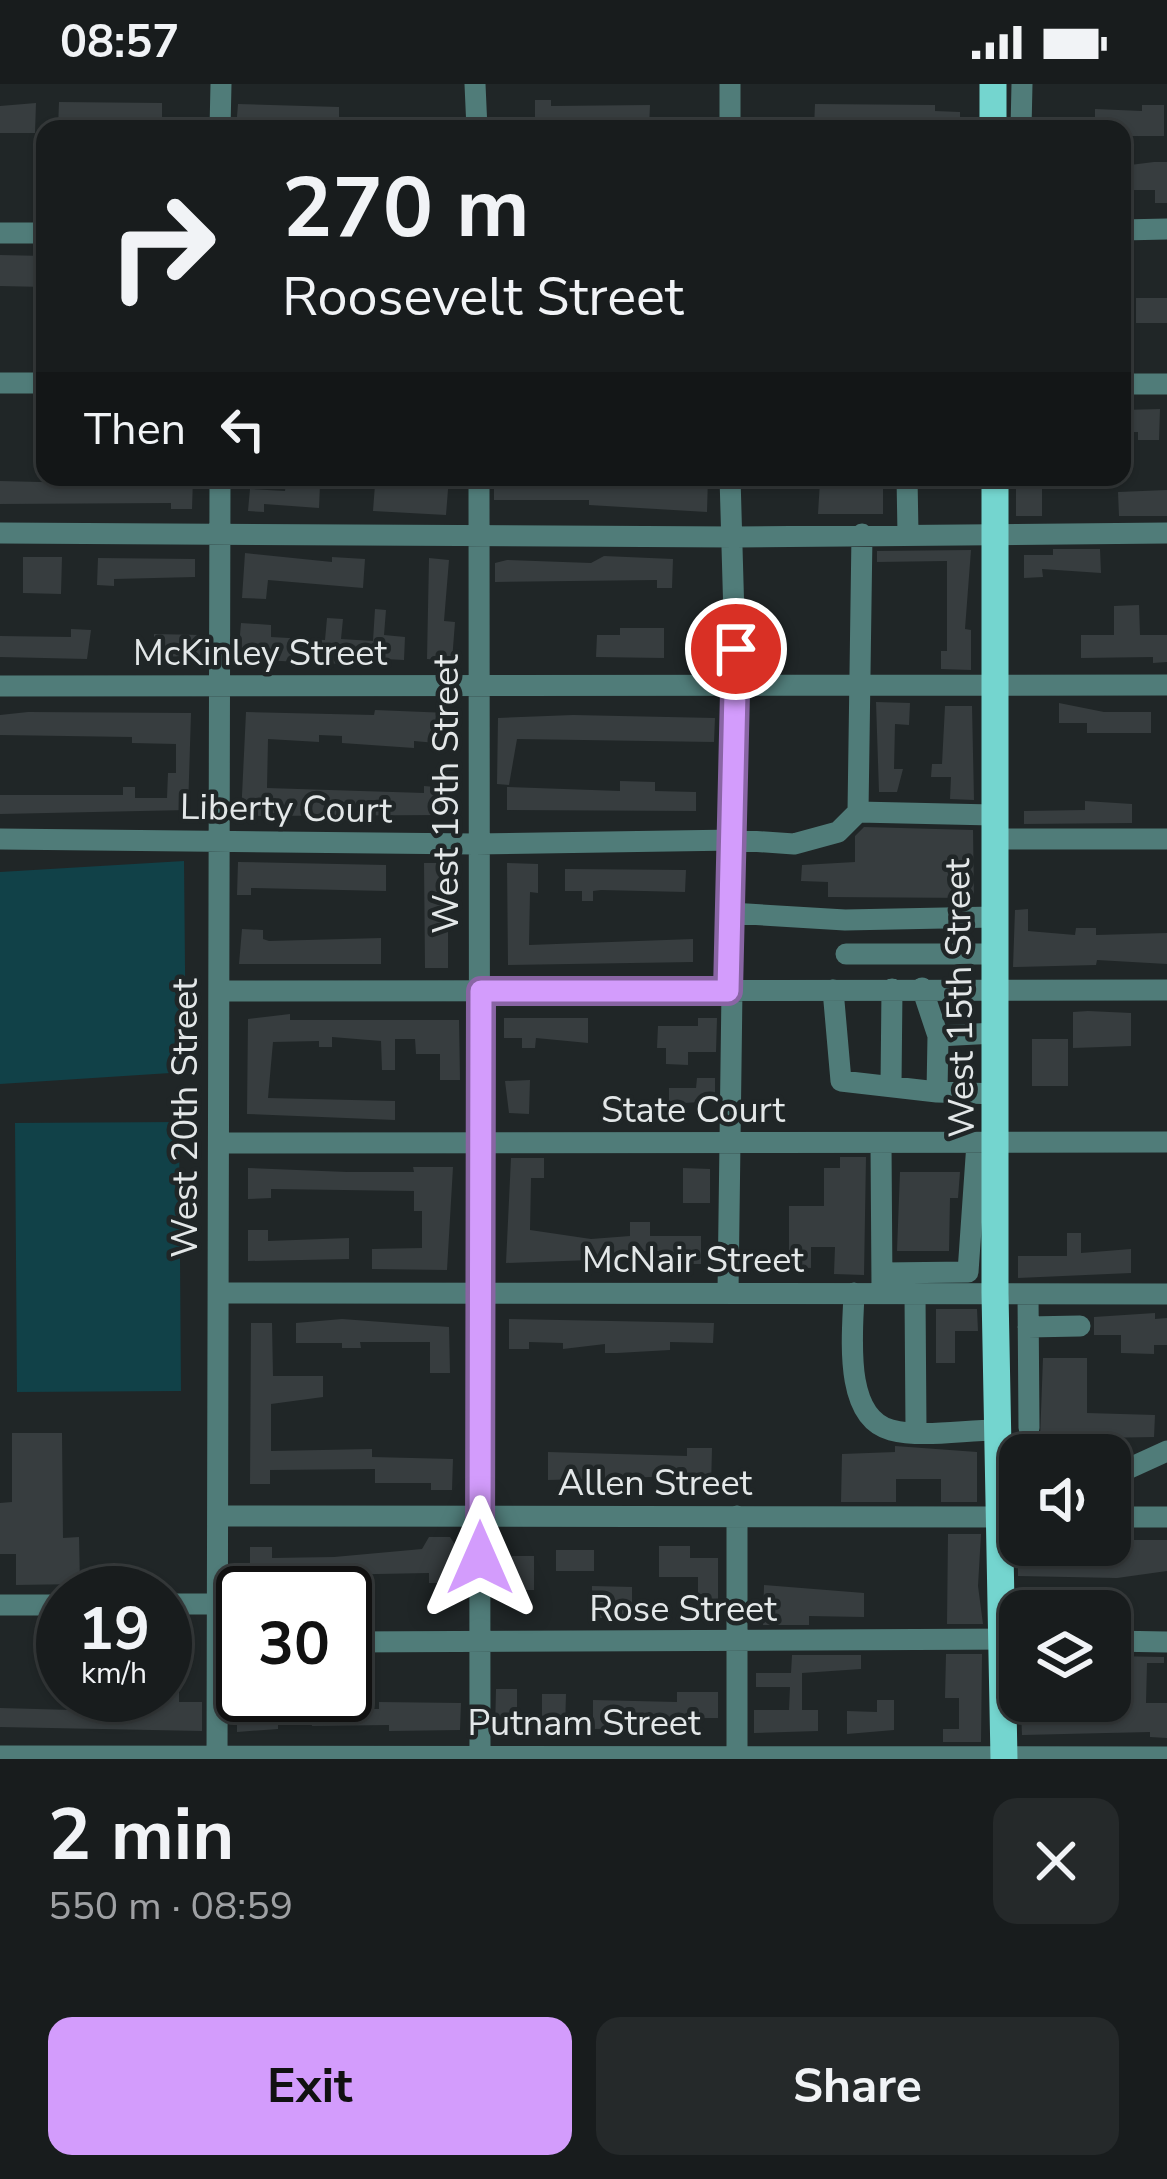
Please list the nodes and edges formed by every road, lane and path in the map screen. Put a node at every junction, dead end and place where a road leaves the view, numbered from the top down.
1 (221, 84) edge
2 (476, 84) edge
3 (730, 84) edge
4 (993, 84) edge
5 (1022, 84) edge
6 (220, 120) edge
7 (477, 120) edge
8 (730, 120) edge
9 (993, 120) edge
10 (1021, 120) edge
11 (1167, 229) edge
12 (1131, 230) edge
13 (0, 233) edge
14 (36, 233) edge
15 (0, 383) edge
16 (36, 383) edge
17 (1131, 384) edge
18 (1167, 384) edge
19 (220, 486) edge
20 (479, 486) edge
21 (731, 486) edge
22 (907, 486) edge
23 (995, 486) edge
24 (994, 532) junction
25 (1167, 532) edge
26 (0, 533) edge
27 (219, 533) junction
28 (479, 534) junction
29 (908, 534) junction
30 (862, 535) junction
31 (735, 537) junction
32 (993, 685) junction
33 (0, 686) edge
34 (219, 686) junction
35 (736, 686) junction
36 (860, 686) junction
37 (1167, 686) edge
38 (478, 687) junction
39 (858, 812) junction
40 (994, 827) junction
41 (0, 839) edge
42 (1167, 839) edge
43 (735, 840) junction
44 (218, 841) junction
45 (476, 844) junction
46 (731, 913) junction
47 (994, 917) junction
48 (845, 920) junction
49 (846, 954) junction
50 (994, 954) junction
51 (993, 987) junction
52 (892, 988) junction
53 (922, 988) junction
54 (840, 989) junction
55 (1167, 990) edge
56 (219, 991) junction
57 (481, 991) junction
58 (728, 991) junction
59 (994, 1033) junction
60 (938, 1036) junction
61 (891, 1086) junction
62 (937, 1092) junction
63 (997, 1094) junction
64 (1167, 1142) edge
65 (219, 1143) junction
66 (481, 1143) junction
67 (728, 1143) junction
68 (881, 1143) junction
69 (988, 1143) junction
70 (982, 1244) junction
71 (882, 1283) junction
72 (951, 1283) junction
73 (218, 1293) junction
74 (481, 1293) junction
75 (728, 1293) junction
76 (854, 1293) junction
77 (995, 1293) junction
78 (915, 1294) junction
79 (1028, 1294) junction
80 (1167, 1294) edge
81 (1028, 1327) junction
82 (1080, 1327) dead end
83 (1029, 1428) dead end
84 (916, 1430) junction
85 (996, 1430) junction
86 (999, 1449) edge
87 (1167, 1450) edge
88 (1131, 1467) edge
89 (218, 1516) junction
90 (480, 1516) junction
91 (737, 1516) junction
92 (999, 1517) edge
93 (1131, 1517) edge
94 (1167, 1517) edge
95 (218, 1566) edge
96 (0, 1605) edge
97 (36, 1605) edge
98 (999, 1639) edge
99 (1131, 1641) edge
100 (372, 1642) edge
101 (480, 1642) junction
102 (737, 1642) junction
103 (1167, 1642) edge
104 (218, 1722) edge
105 (1006, 1722) edge
106 (0, 1756) edge
107 (1167, 1757) edge
108 (218, 1758) edge
109 (480, 1758) edge
110 (737, 1758) edge
111 (1004, 1759) edge

1 - 6 street
2 - 7 street
3 - 8 street
4 - 9 main road
5 - 10 street
11 - 12 street
13 - 14 street
15 - 16 street
17 - 18 street
19 - 27 street, West 20th Street
20 - 28 street, West 19th Street
21 - 31 street
22 - 29 street
23 - 24 main road, West 15th Street
24 - 25 street
24 - 29 street
24 - 32 main road, West 15th Street
26 - 27 street
27 - 28 street
27 - 34 street, West 20th Street
28 - 31 street
28 - 38 street, West 19th Street
29 - 30 street
30 - 31 street
30 - 36 street
31 - 35 street
32 - 36 street, McKinley Street
32 - 37 street, McKinley Street
32 - 40 main road, West 15th Street
33 - 34 street, McKinley Street
34 - 38 street, McKinley Street
34 - 44 street, West 20th Street
35 - 36 street, McKinley Street
35 - 38 street, McKinley Street
35 - 43 street
36 - 39 street
38 - 45 street, West 19th Street
39 - 40 street
39 - 43 street, Liberty Court
40 - 42 street
40 - 47 main road, West 15th Street
41 - 44 street, Liberty Court
43 - 45 street, Liberty Court
43 - 46 street
44 - 45 street, Liberty Court
44 - 56 street, West 20th Street
45 - 57 street, West 19th Street
46 - 48 street
46 - 58 street
47 - 48 street
47 - 50 main road, West 15th Street
48 - 49 street
49 - 50 street
49 - 54 street
50 - 51 main road, West 15th Street
51 - 53 street
51 - 55 street
51 - 59 main road, West 15th Street
52 - 53 street
52 - 54 street
52 - 61 street
53 - 60 street
54 - 58 street
54 - 61 street
56 - 57 street
56 - 65 street, West 20th Street
57 - 58 street
57 - 66 street, West 19th Street
58 - 67 street
59 - 60 street
59 - 63 main road, West 15th Street
60 - 62 street
61 - 62 street
62 - 63 street
63 - 69 main road, West 15th Street
64 - 69 street, State Court
65 - 66 street, State Court
65 - 73 street, West 20th Street
66 - 67 street, State Court
66 - 74 street, West 19th Street
67 - 68 street, State Court
67 - 75 street
68 - 69 street, State Court
68 - 71 street
69 - 70 main road, West 15th Street
70 - 72 street
70 - 77 main road, West 15th Street
71 - 72 street
71 - 76 street, McNair Street
71 - 78 street, McNair Street
72 - 77 street, McNair Street
72 - 78 street, McNair Street
73 - 74 street, McNair Street
73 - 89 street, West 20th Street
74 - 75 street, McNair Street
74 - 90 street, West 19th Street
75 - 76 street, McNair Street
76 - 84 street
77 - 79 street, McNair Street
77 - 85 main road, West 15th Street
78 - 84 street
79 - 80 street, McNair Street
79 - 81 street
81 - 82 street
81 - 83 street
84 - 85 street
85 - 86 main road, West 15th Street
87 - 88 street
89 - 90 street, Allen Street
89 - 95 street, West 20th Street
90 - 91 street, Allen Street
90 - 101 street, West 19th Street
91 - 92 street, Allen Street
91 - 102 street
93 - 94 street
96 - 97 street
98 - 102 street, Rose Street
99 - 103 street
100 - 101 street, Rose Street
101 - 102 street, Rose Street
101 - 109 street, West 19th Street
102 - 110 street
104 - 108 street, West 20th Street
105 - 111 main road, West 15th Street
106 - 108 street, Putnam Street
107 - 111 street, Putnam Street
108 - 109 street, Putnam Street
109 - 110 street, Putnam Street
110 - 111 street, Putnam Street

